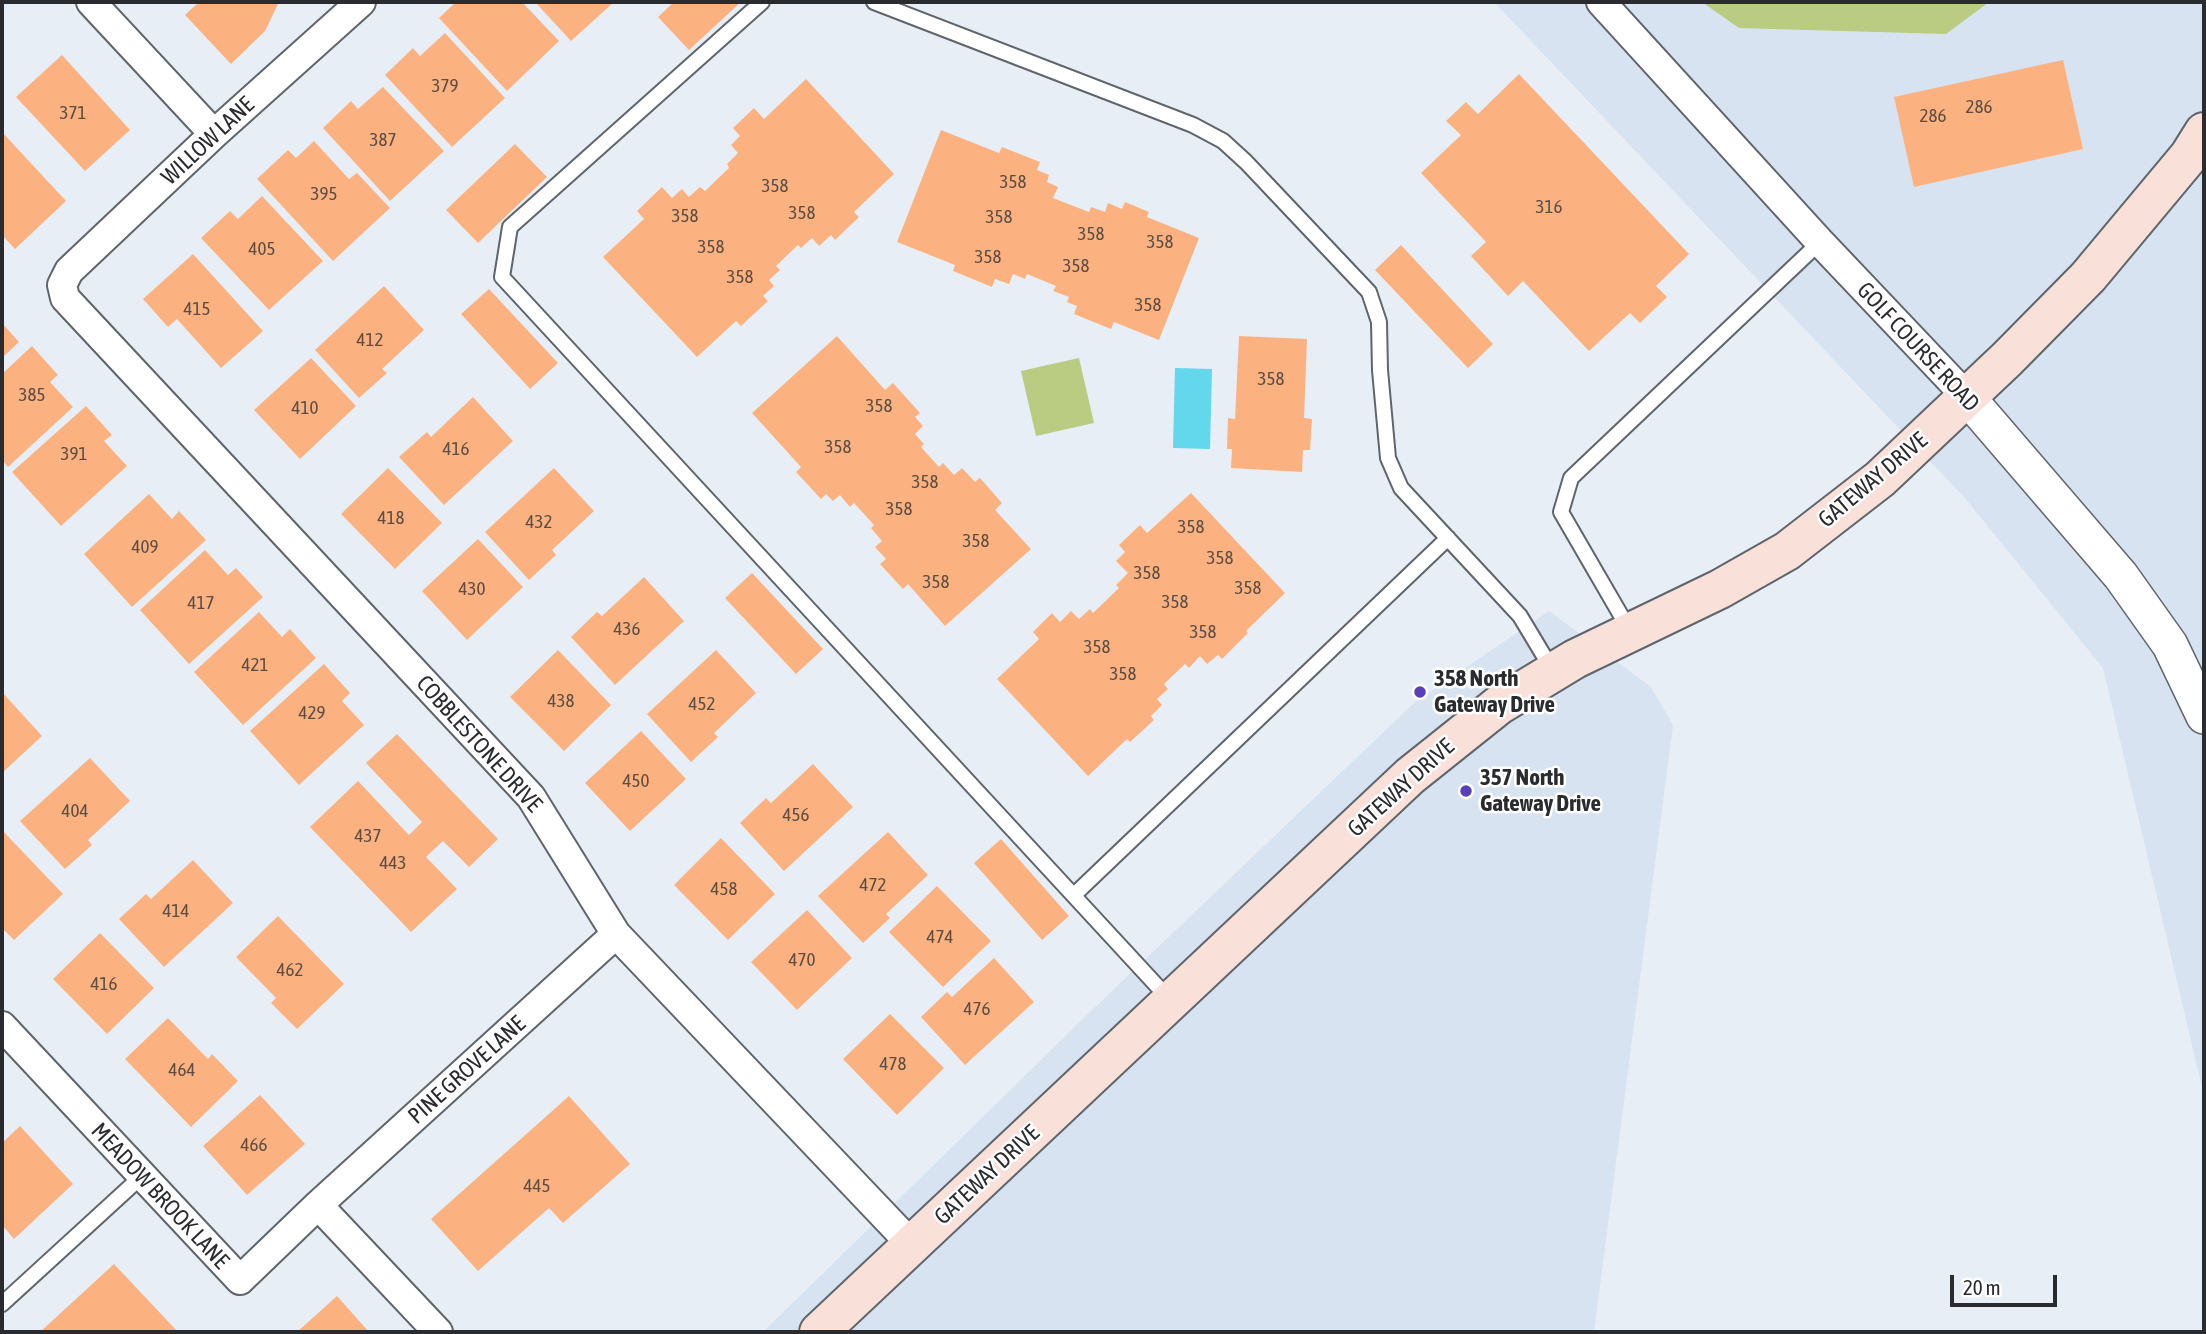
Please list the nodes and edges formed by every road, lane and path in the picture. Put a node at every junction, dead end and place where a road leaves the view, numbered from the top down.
1 (91, 2) edge
2 (361, 2) edge
3 (762, 2) edge
4 (874, 2) edge
5 (1601, 2) edge
6 (2204, 132) edge
7 (214, 134) junction
8 (1819, 242) junction
9 (62, 285) joint
10 (1967, 397) junction
11 (1448, 538) junction
12 (1630, 633) junction
13 (1553, 673) junction
14 (2204, 716) edge
15 (1074, 895) junction
16 (616, 934) junction
17 (1172, 1001) junction
18 (2, 1027) edge
19 (142, 1177) junction
20 (318, 1205) junction
21 (912, 1245) junction
22 (2, 1304) edge
23 (438, 1332) edge
24 (819, 1332) edge

1 - 7 street
2 - 7 street, WILLOW LANE
3 - 15 lane
4 - 11 lane
5 - 8 street, GOLF COURSE ROAD
6 - 10 main road, GATEWAY DRIVE
7 - 9 street, WILLOW LANE
8 - 10 street, GOLF COURSE ROAD
8 - 12 lane
9 - 16 street, COBBLESTONE DRIVE
10 - 12 main road, GATEWAY DRIVE
10 - 14 street, GOLF COURSE ROAD
11 - 13 lane
11 - 15 lane
12 - 13 main road, GATEWAY DRIVE
13 - 17 main road, GATEWAY DRIVE
15 - 17 lane
16 - 20 street, PINE GROVE LANE
16 - 21 street, COBBLESTONE DRIVE
17 - 21 main road, GATEWAY DRIVE
18 - 19 street, MEADOW BROOK LANE
19 - 20 street, MEADOW BROOK LANE
19 - 22 lane
20 - 23 street
21 - 24 main road, GATEWAY DRIVE

